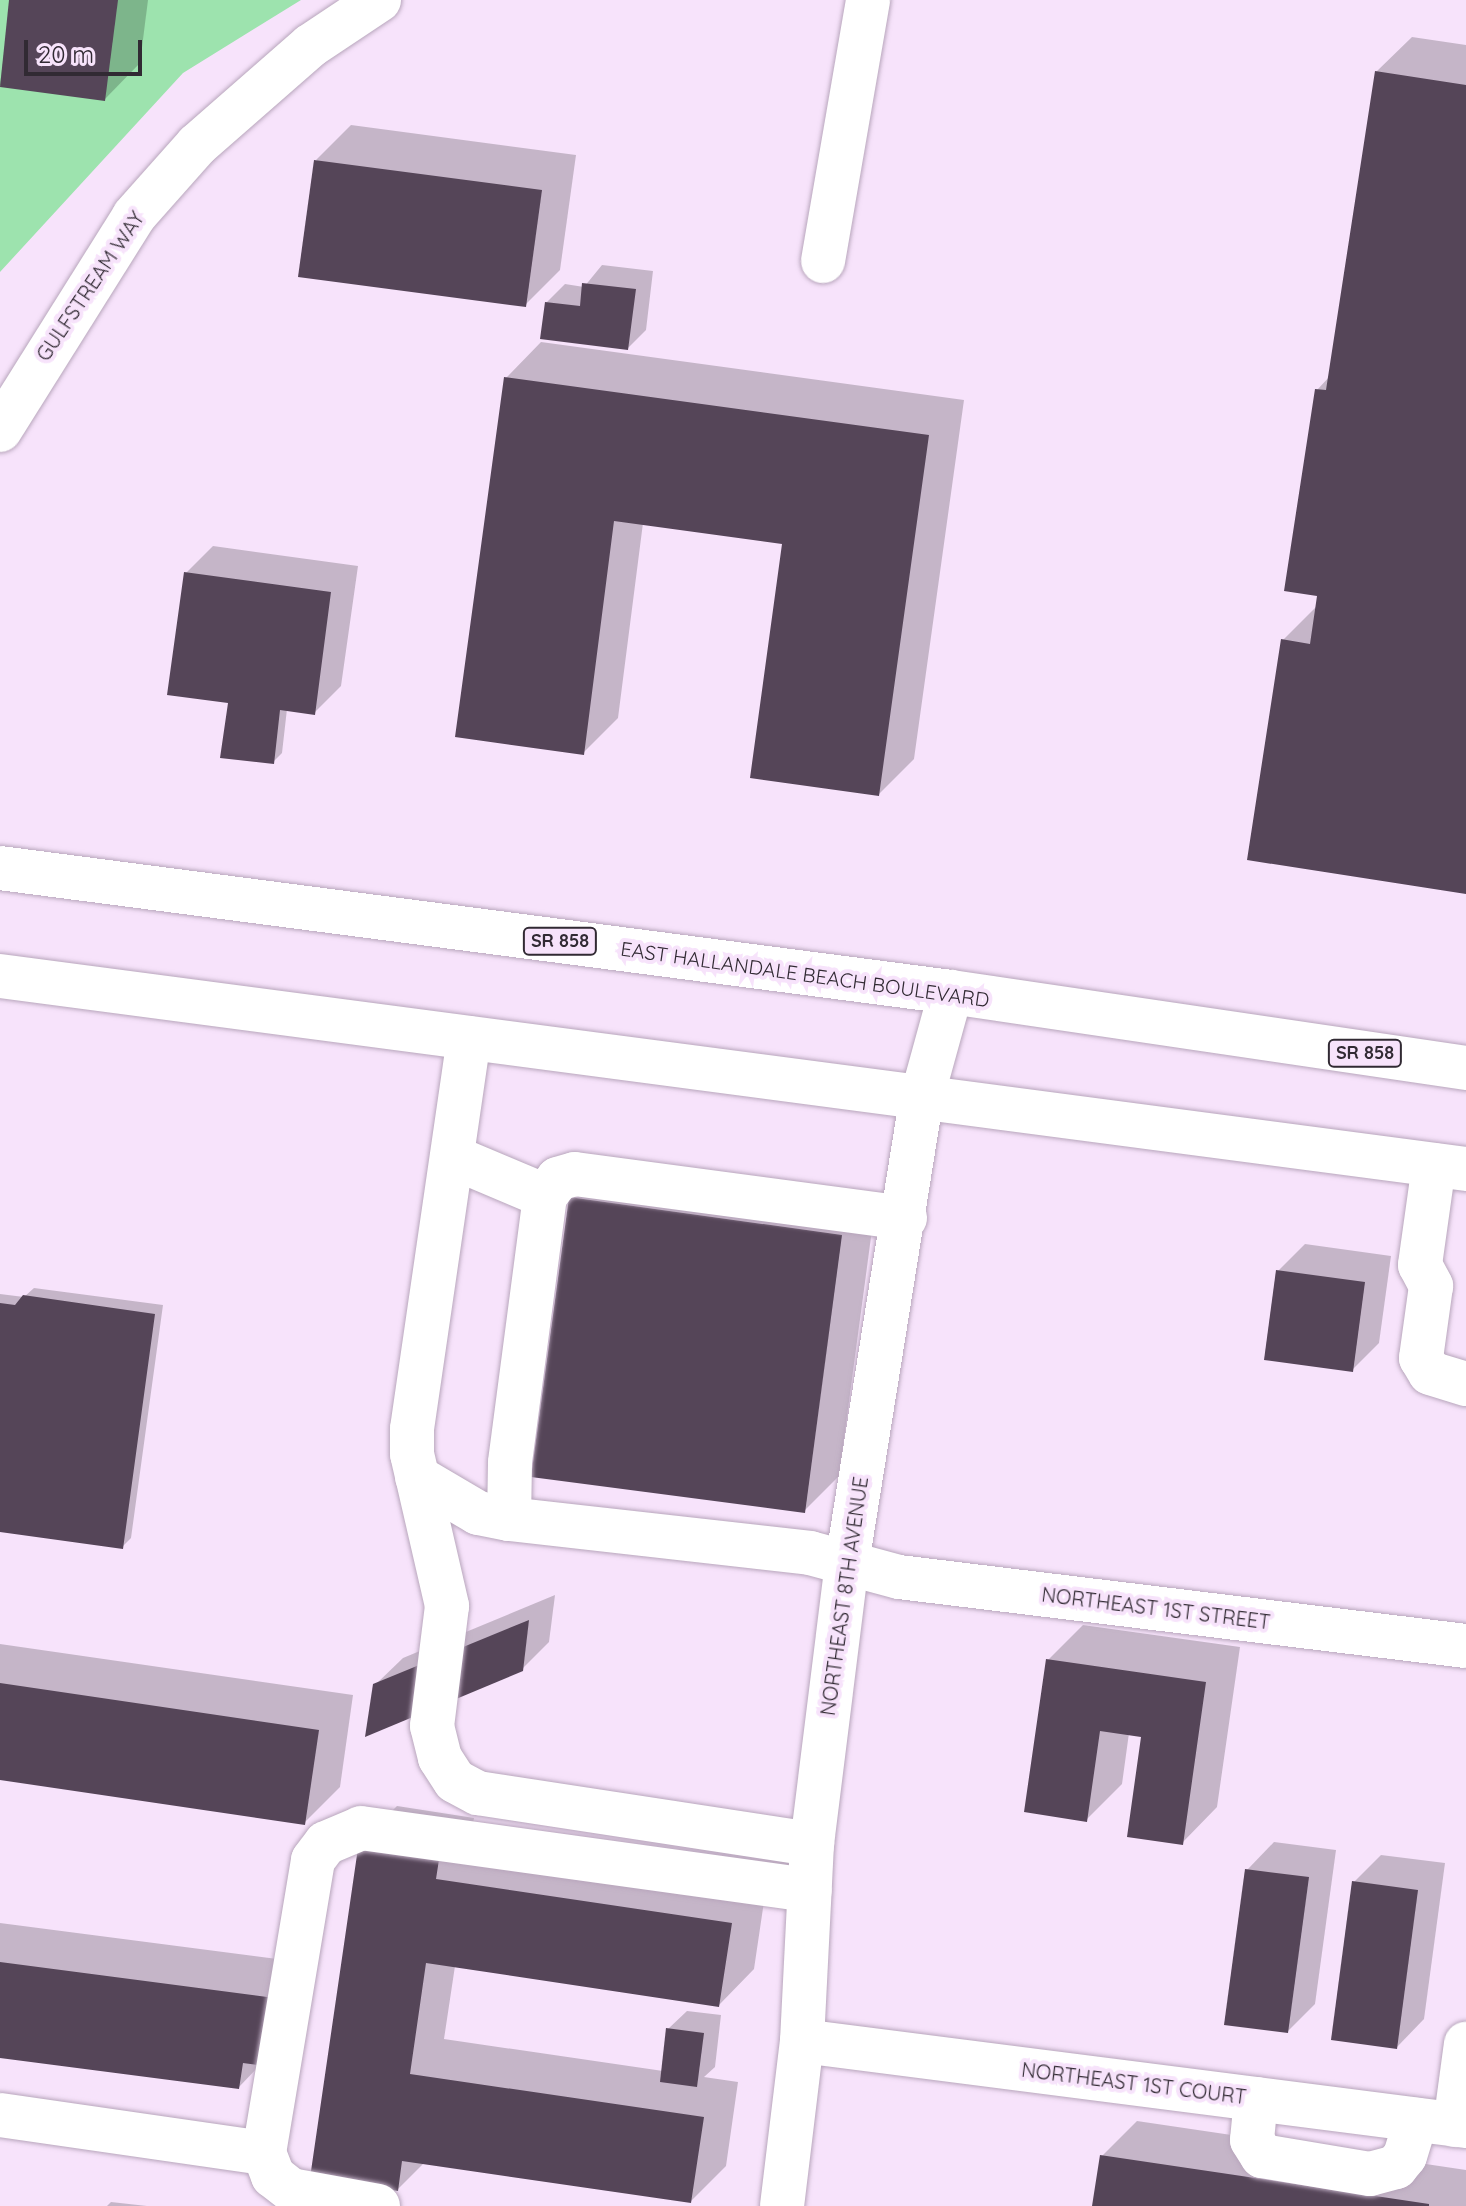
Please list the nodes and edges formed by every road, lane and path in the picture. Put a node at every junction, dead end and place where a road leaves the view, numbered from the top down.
1 (379, 0) edge
2 (868, 0) edge
3 (823, 261) dead end
4 (0, 430) edge
5 (0, 868) edge
6 (0, 976) edge
7 (951, 992) junction
8 (469, 1038) junction
9 (1466, 1068) edge
10 (922, 1097) junction
11 (455, 1158) junction
12 (1450, 1167) edge
13 (545, 1196) junction
14 (905, 1218) junction
15 (1466, 1384) edge
16 (417, 1477) junction
17 (509, 1519) junction
18 (847, 1563) junction
19 (1466, 1646) edge
20 (812, 1844) junction
21 (810, 1890) junction
22 (802, 2041) junction
23 (1466, 2044) edge
24 (1256, 2099) junction
25 (0, 2115) edge
26 (1446, 2123) edge
27 (264, 2153) junction
28 (378, 2206) edge
29 (782, 2206) edge

1 - 4 street, GULFSTREAM WAY
2 - 3 street
5 - 7 street, EAST HALLANDALE BEACH BOULEVARD / SR 858
6 - 8 street
7 - 9 street, EAST HALLANDALE BEACH BOULEVARD / SR 858
7 - 10 street, NORTHEAST 8TH AVENUE
8 - 10 street
8 - 11 street
10 - 12 street
10 - 14 street, NORTHEAST 8TH AVENUE
11 - 13 street
11 - 16 street
12 - 15 street
13 - 14 street
13 - 17 street
14 - 18 street, NORTHEAST 8TH AVENUE
16 - 17 street, NORTHEAST 1ST STREET
16 - 20 street
17 - 18 street, NORTHEAST 1ST STREET
18 - 19 street, NORTHEAST 1ST STREET
18 - 20 street, NORTHEAST 8TH AVENUE
20 - 21 street, NORTHEAST 8TH AVENUE
21 - 22 street, NORTHEAST 8TH AVENUE
21 - 27 street
22 - 24 street, NORTHEAST 1ST COURT
22 - 29 street, NORTHEAST 8TH AVENUE
23 - 26 street
24 - 26 street, NORTHEAST 1ST COURT
24 - 26 street
25 - 27 street
27 - 28 street

